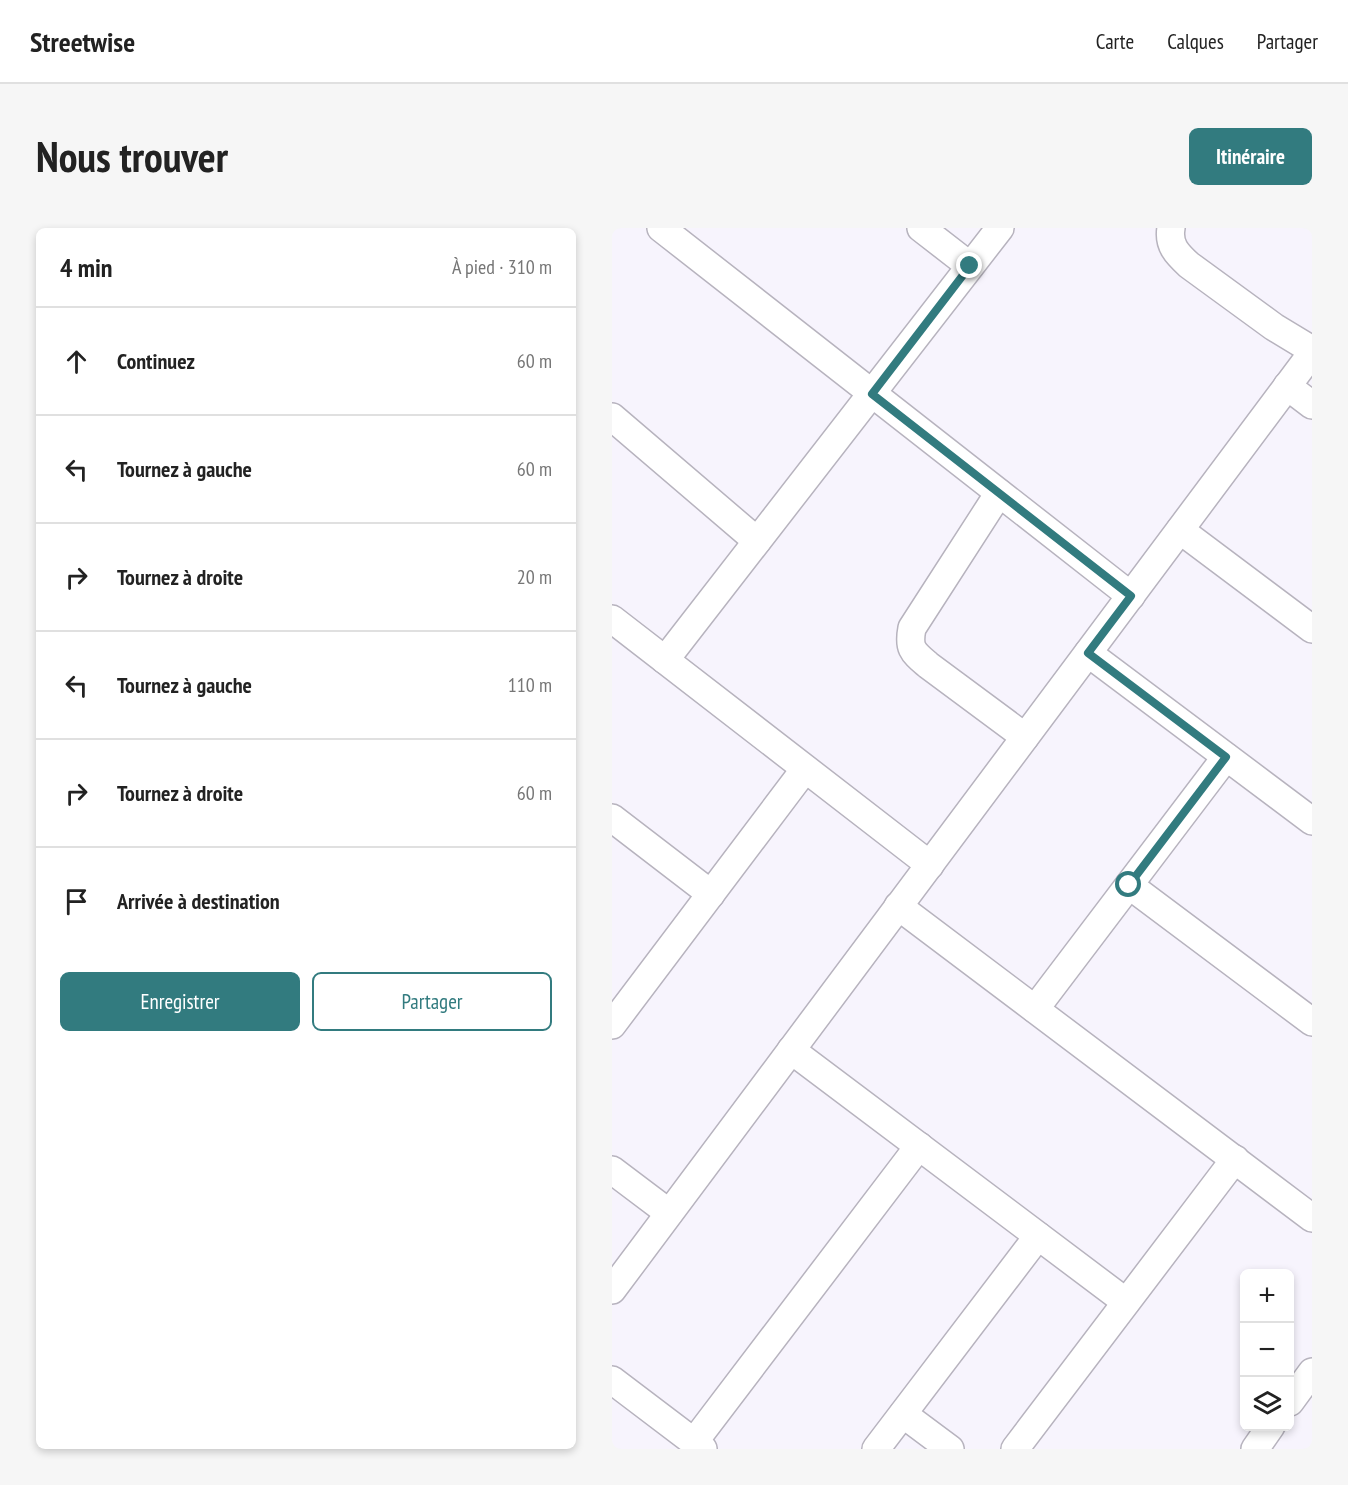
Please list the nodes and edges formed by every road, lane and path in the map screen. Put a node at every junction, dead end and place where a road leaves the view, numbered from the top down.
1 (662, 228) edge
2 (921, 228) edge
3 (1000, 228) edge
4 (1171, 228) edge
5 (970, 266) junction
6 (1312, 351) edge
7 (1287, 386) junction
8 (872, 394) junction
9 (1312, 405) edge
10 (612, 417) edge
11 (999, 493) junction
12 (1180, 530) junction
13 (757, 541) junction
14 (1131, 596) junction
15 (612, 619) edge
16 (1312, 629) edge
17 (1088, 653) junction
18 (665, 660) junction
19 (1025, 737) junction
20 (1226, 757) junction
21 (805, 769) junction
22 (612, 818) edge
23 (1312, 821) edge
24 (930, 865) junction
25 (1129, 885) junction
26 (711, 894) junction
27 (898, 906) junction
28 (1035, 1009) junction
29 (1312, 1022) edge
30 (612, 1025) edge
31 (791, 1050) junction
32 (919, 1146) junction
33 (1235, 1159) junction
34 (612, 1170) edge
35 (669, 1213) junction
36 (1312, 1218) edge
37 (1038, 1236) junction
38 (612, 1290) edge
39 (1126, 1302) junction
40 (1312, 1372) edge
41 (612, 1380) edge
42 (1298, 1403) edge
43 (903, 1414) junction
44 (1268, 1431) edge
45 (699, 1446) edge
46 (876, 1449) edge
47 (950, 1449) edge
48 (1015, 1449) edge
49 (1255, 1449) edge

1 - 8 street
2 - 5 street
3 - 5 street
4 - 6 street
5 - 8 street
6 - 7 street
7 - 9 street
7 - 12 street
8 - 11 street
8 - 13 street
10 - 13 street
11 - 14 street
11 - 19 street
12 - 14 street
12 - 16 street
13 - 18 street
14 - 17 street
15 - 18 street
17 - 19 street
17 - 20 street
18 - 21 street
19 - 24 street
20 - 23 street
20 - 25 street
21 - 24 street
21 - 26 street
22 - 26 street
24 - 27 street
25 - 28 street
25 - 29 street
26 - 30 street
27 - 28 street
27 - 31 street
28 - 33 street
31 - 32 street
31 - 35 street
32 - 37 street
32 - 45 street
33 - 36 street
33 - 39 street
34 - 35 street
35 - 38 street
37 - 39 street
37 - 43 street
39 - 48 street
40 - 42 street
41 - 45 street
43 - 46 street
43 - 47 street
44 - 49 street

